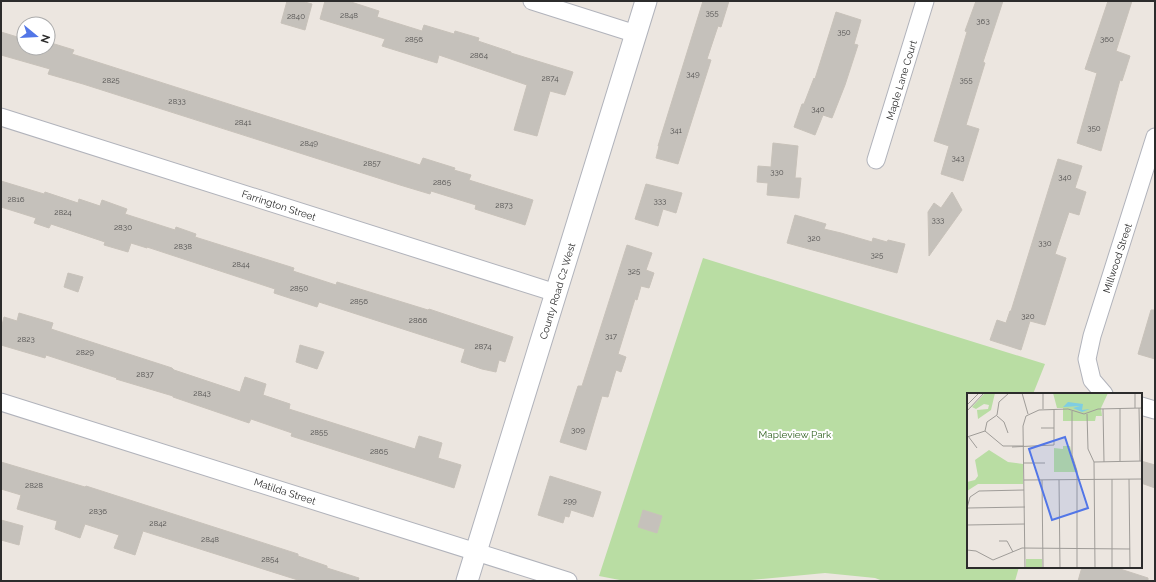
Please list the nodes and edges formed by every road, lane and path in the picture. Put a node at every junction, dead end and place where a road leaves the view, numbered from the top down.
1 (532, 1) edge
2 (646, 1) edge
3 (925, 1) edge
4 (636, 34) junction
5 (1, 117) edge
6 (1155, 137) edge
7 (876, 160) dead end
8 (556, 293) junction
9 (1103, 393) edge
10 (1, 402) edge
11 (1142, 406) edge
12 (1155, 410) edge
13 (476, 552) junction
14 (467, 581) edge
15 (568, 581) edge

1 - 4 street
2 - 4 street, County Road C2 West
3 - 7 street, Maple Lane Court
4 - 8 street, County Road C2 West
5 - 8 street, Farrington Street
6 - 9 street, Millwood Street
8 - 13 street, County Road C2 West
10 - 13 street, Matilda Street
11 - 12 street
13 - 14 street, County Road C2 West
13 - 15 street, Matilda Street

